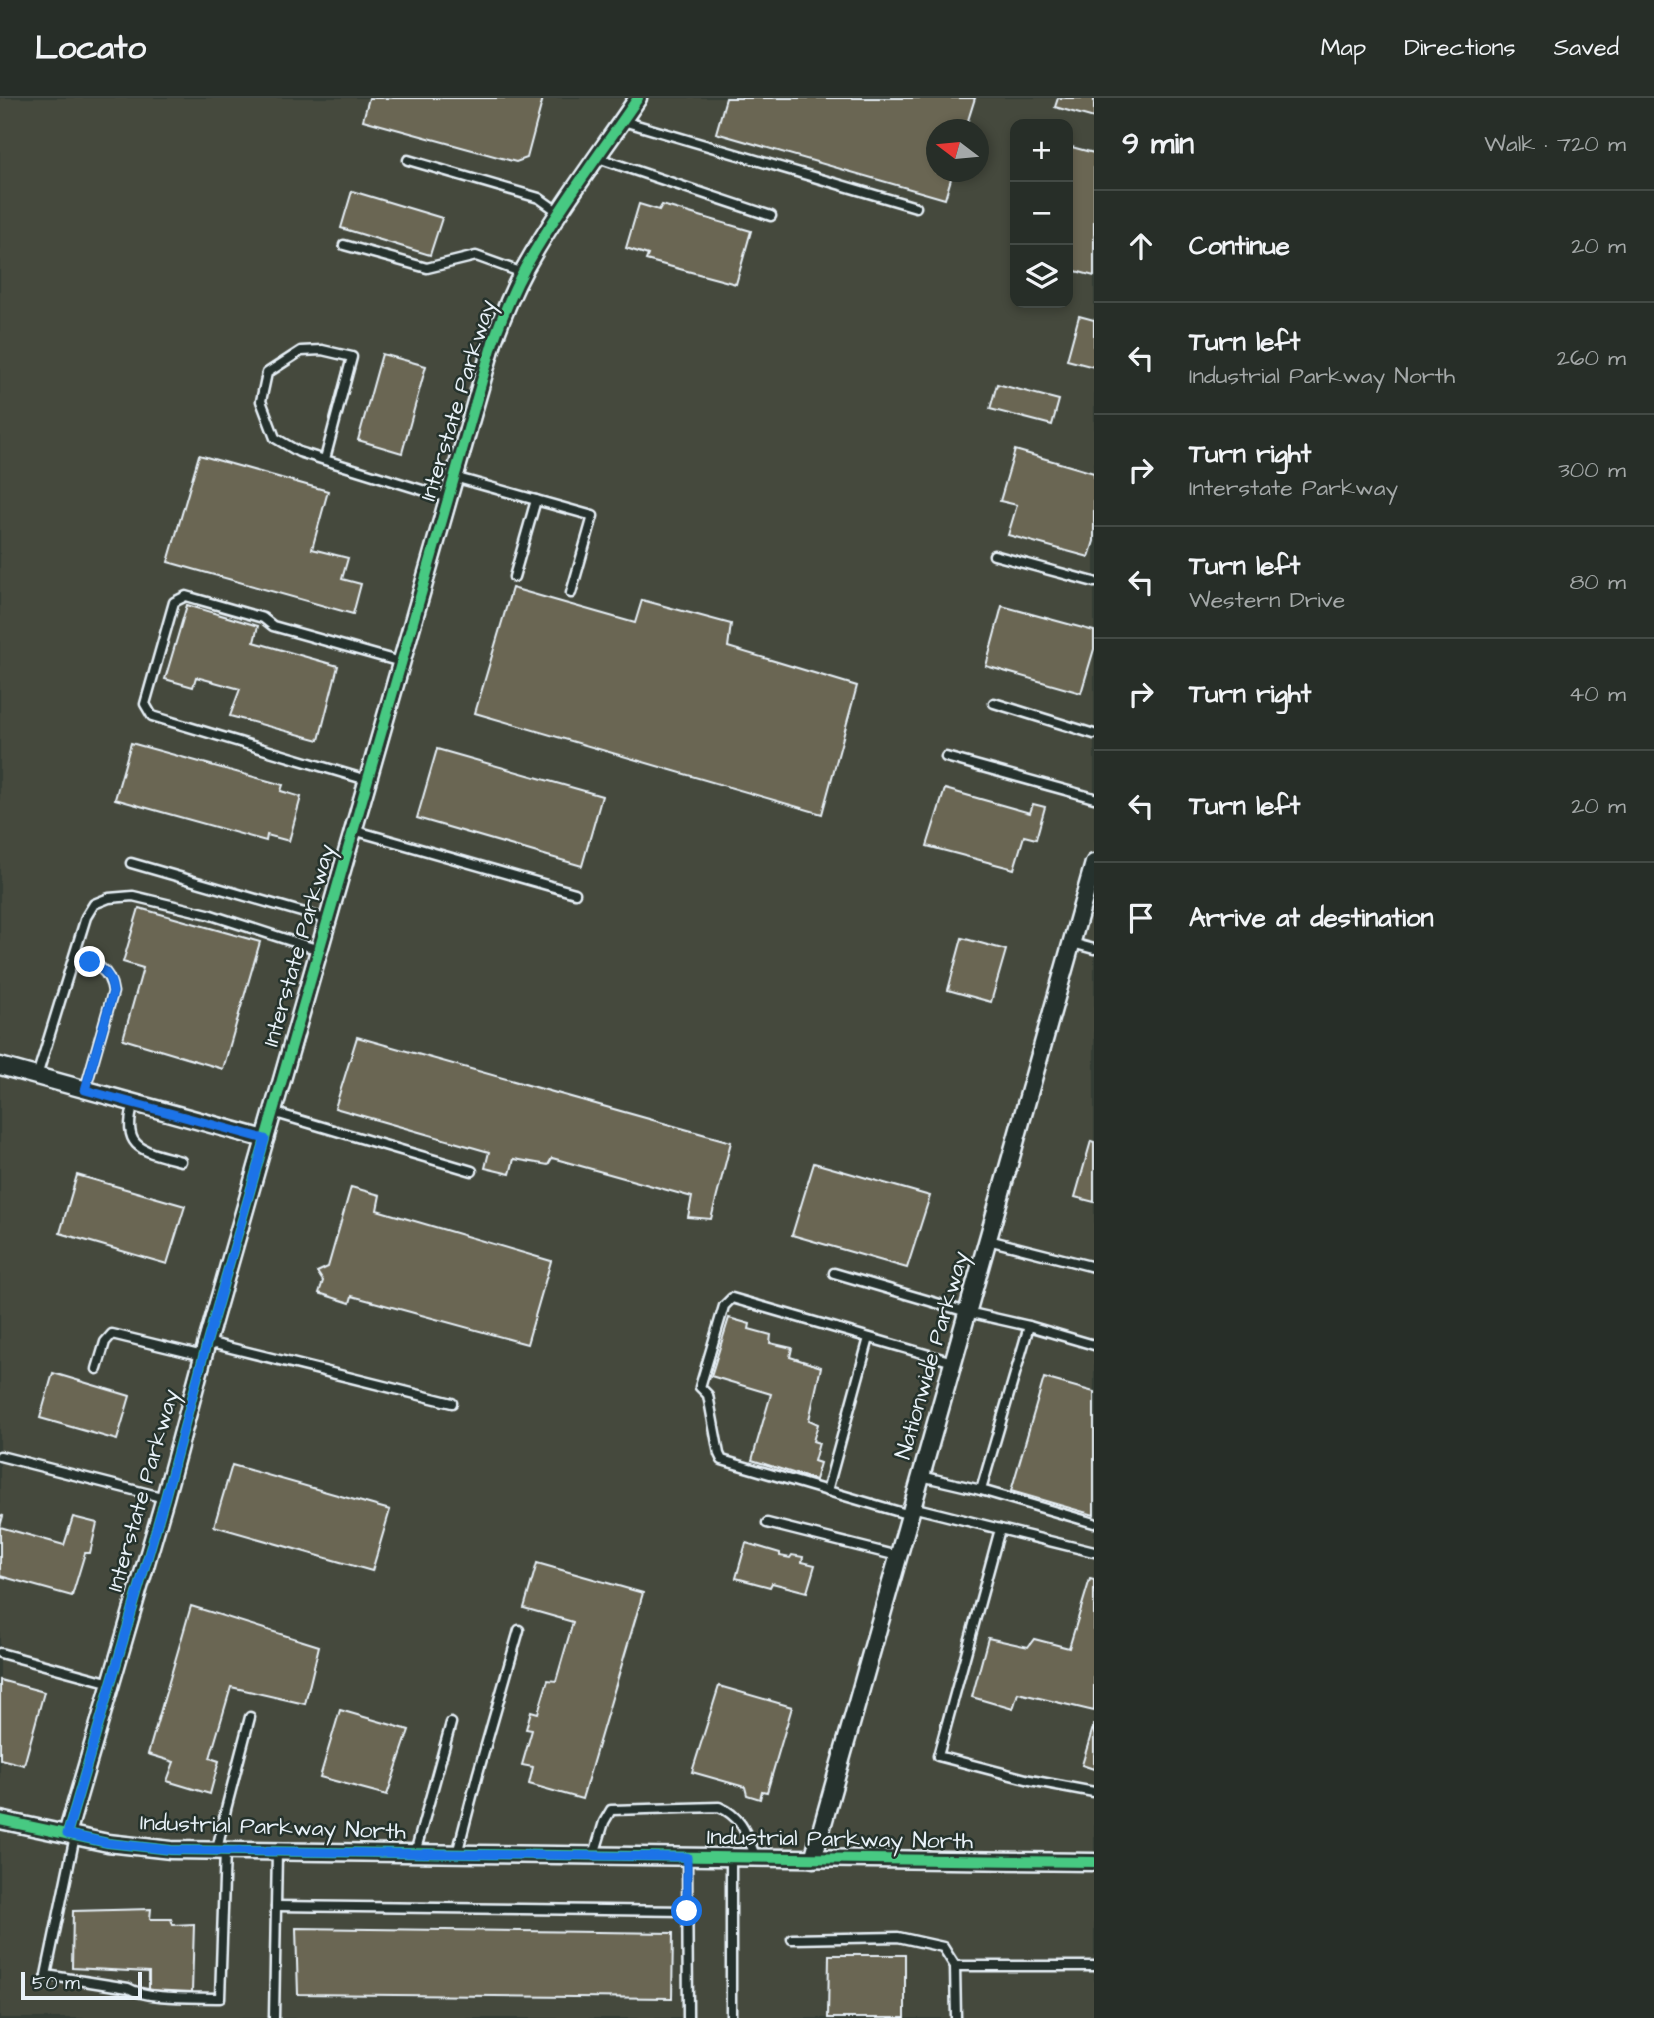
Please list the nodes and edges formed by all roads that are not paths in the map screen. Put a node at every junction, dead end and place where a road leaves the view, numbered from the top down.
1 (638, 98) edge
2 (623, 121) junction
3 (598, 158) junction
4 (408, 160) dead end
5 (916, 207) dead end
6 (560, 213) junction
7 (771, 216) dead end
8 (344, 245) dead end
9 (523, 273) junction
10 (325, 459) junction
11 (454, 477) junction
12 (448, 498) junction
13 (536, 500) junction
14 (994, 555) dead end
15 (514, 577) dead end
16 (1094, 582) edge
17 (571, 593) dead end
18 (401, 662) junction
19 (994, 703) dead end
20 (1094, 734) edge
21 (946, 757) dead end
22 (368, 780) junction
23 (1094, 798) edge
24 (353, 830) junction
25 (131, 863) dead end
26 (1094, 863) edge
27 (575, 893) dead end
28 (1089, 902) edge
29 (329, 919) junction
30 (1072, 943) junction
31 (1094, 949) edge
32 (319, 950) junction
33 (74, 958) junction
34 (0, 1066) edge
35 (37, 1076) junction
36 (85, 1090) junction
37 (134, 1103) junction
38 (272, 1112) junction
39 (265, 1139) junction
40 (181, 1161) dead end
41 (472, 1171) dead end
42 (988, 1240) junction
43 (1094, 1267) edge
44 (834, 1273) dead end
45 (967, 1312) junction
46 (1029, 1326) junction
47 (869, 1338) junction
48 (1094, 1345) edge
49 (205, 1349) junction
50 (953, 1362) junction
51 (97, 1369) dead end
52 (452, 1403) dead end
53 (0, 1456) edge
54 (921, 1476) junction
55 (981, 1490) junction
56 (827, 1491) junction
57 (165, 1498) junction
58 (911, 1511) junction
59 (767, 1523) dead end
60 (1094, 1523) edge
61 (1000, 1529) junction
62 (1094, 1552) edge
63 (898, 1556) junction
64 (519, 1630) dead end
65 (0, 1653) edge
66 (111, 1684) junction
67 (250, 1717) dead end
68 (451, 1723) dead end
69 (1094, 1793) edge
70 (0, 1820) edge
71 (71, 1835) junction
72 (221, 1850) junction
73 (277, 1851) junction
74 (415, 1853) junction
75 (457, 1854) junction
76 (594, 1856) junction
77 (687, 1857) junction
78 (731, 1858) junction
79 (756, 1858) junction
80 (813, 1858) junction
81 (1094, 1862) edge
82 (276, 1906) junction
83 (687, 1911) junction
84 (792, 1939) dead end
85 (955, 1966) junction
86 (1094, 1966) edge
87 (274, 2018) edge
88 (688, 2018) edge
89 (731, 2018) edge
90 (956, 2018) edge

1 - 2 street, Interstate Parkway
2 - 3 street, Interstate Parkway
2 - 5 lane
3 - 6 street, Interstate Parkway
3 - 7 lane
4 - 6 lane
6 - 9 street, Interstate Parkway
8 - 9 lane
9 - 11 street, Interstate Parkway
10 - 10 lane
10 - 12 lane
11 - 12 street, Interstate Parkway
11 - 13 lane
12 - 18 street, Interstate Parkway
13 - 15 lane
13 - 17 lane
14 - 16 lane
18 - 22 street, Interstate Parkway
18 - 22 lane
19 - 20 lane
21 - 23 lane
22 - 24 street, Interstate Parkway
24 - 27 lane
24 - 29 street, Interstate Parkway
25 - 29 lane
26 - 28 street, Nationwide Parkway
28 - 30 street, Nationwide Parkway
29 - 32 street, Interstate Parkway
30 - 31 lane
30 - 42 street, Nationwide Parkway
32 - 33 lane
32 - 38 street, Interstate Parkway
33 - 35 lane
33 - 36 lane
34 - 35 street
35 - 36 street
36 - 37 street
37 - 39 street
37 - 40 lane
38 - 39 street, Interstate Parkway
38 - 41 lane
39 - 49 street, Interstate Parkway
42 - 43 lane
42 - 45 street, Nationwide Parkway
44 - 45 lane
45 - 46 lane
45 - 50 street, Nationwide Parkway
46 - 48 lane
46 - 55 lane
47 - 50 lane
47 - 56 lane
47 - 56 lane
49 - 51 lane
49 - 52 lane
49 - 57 street, Interstate Parkway
50 - 54 street, Nationwide Parkway
53 - 57 lane
54 - 55 lane
54 - 58 street, Nationwide Parkway
55 - 60 lane
56 - 58 lane
57 - 66 street, Interstate Parkway
58 - 61 lane
58 - 63 street, Nationwide Parkway
59 - 63 lane
61 - 62 lane
61 - 69 lane
63 - 80 street, Nationwide Parkway
64 - 75 lane
65 - 66 lane
66 - 71 street, Interstate Parkway
67 - 72 lane
68 - 74 lane
70 - 71 street, Industrial Parkway North
71 - 72 street, Industrial Parkway North
71 - 72 lane
72 - 73 street, Industrial Parkway North
73 - 74 street, Industrial Parkway North
73 - 82 lane
74 - 75 street, Industrial Parkway North
75 - 76 street, Industrial Parkway North
76 - 77 street, Industrial Parkway North
76 - 79 lane
77 - 78 street, Industrial Parkway North
77 - 83 lane
78 - 79 street, Industrial Parkway North
78 - 89 lane
79 - 80 street, Industrial Parkway North
80 - 81 street, Industrial Parkway North
82 - 83 lane
82 - 87 lane
83 - 88 lane
84 - 85 lane
85 - 86 lane
85 - 90 lane

